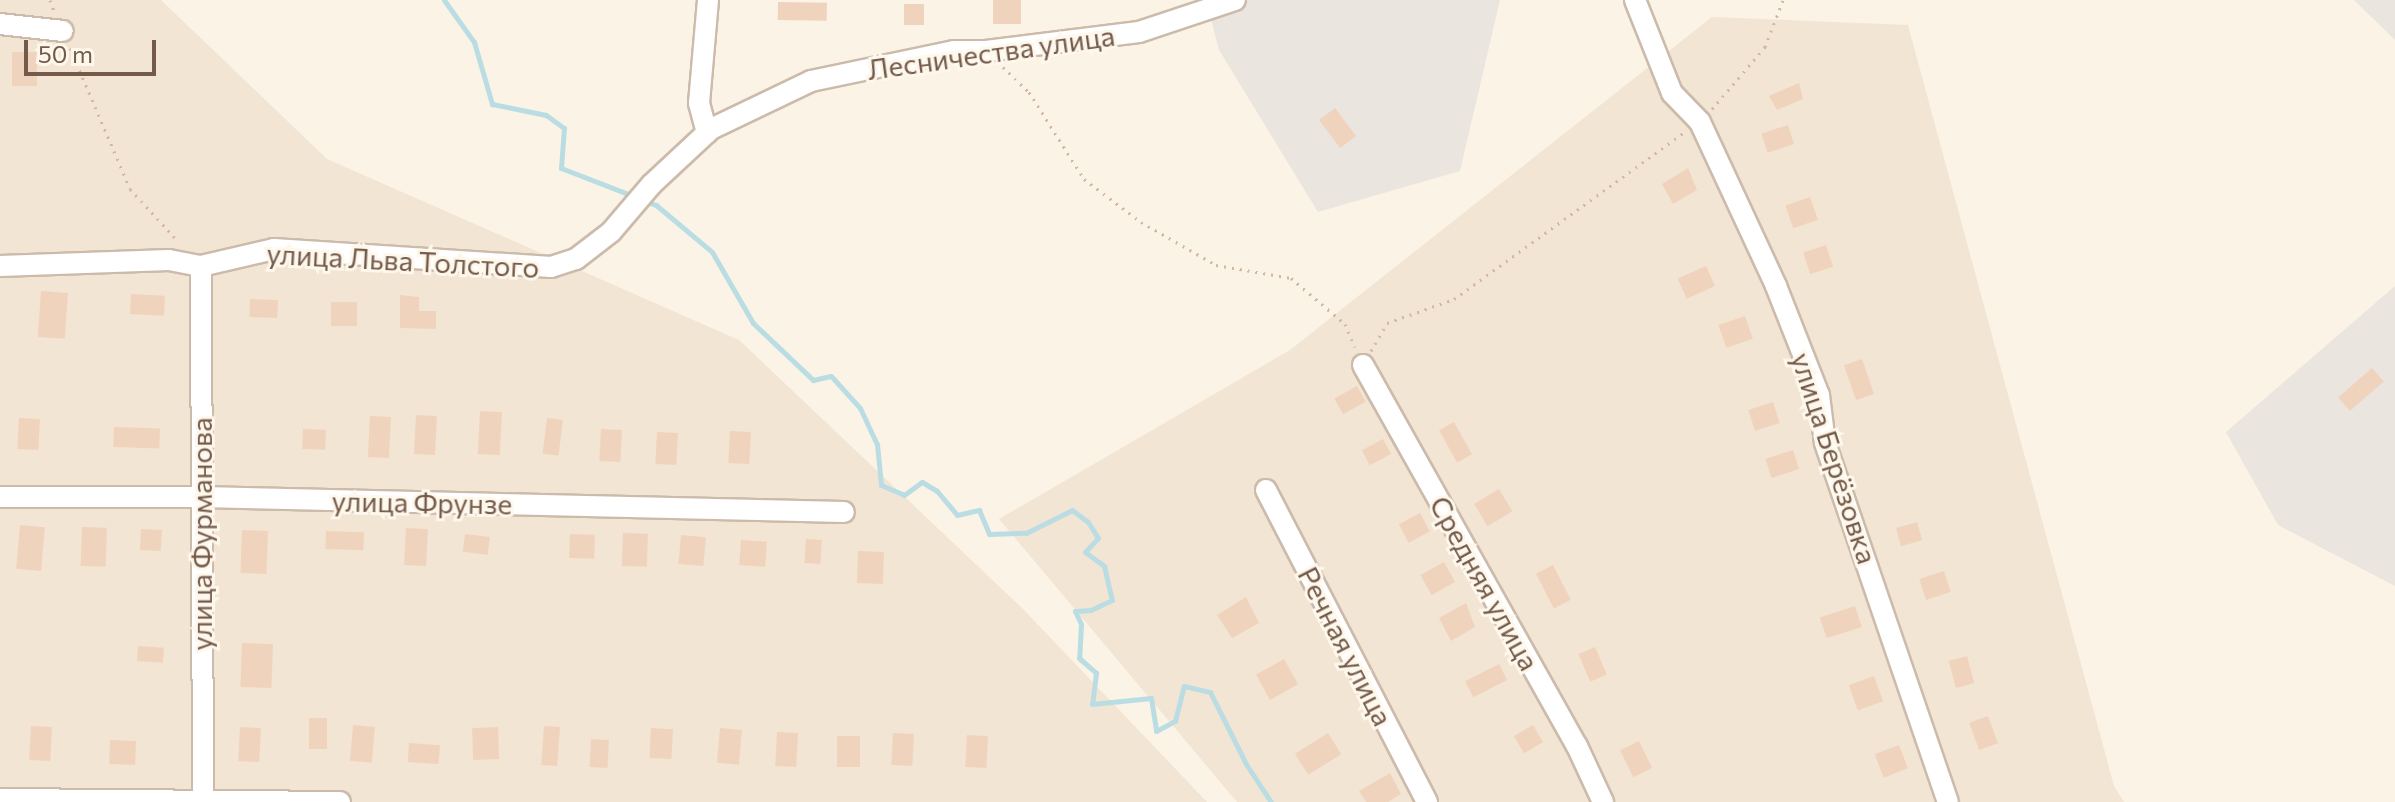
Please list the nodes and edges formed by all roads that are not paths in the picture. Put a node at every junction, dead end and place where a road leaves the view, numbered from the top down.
1 (708, 0) edge
2 (1235, 0) edge
3 (1635, 0) edge
4 (0, 24) edge
5 (63, 31) road end
6 (707, 133) junction
7 (645, 191) joint
8 (0, 266) edge
9 (201, 266) junction
10 (1363, 365) road end
11 (1266, 490) dead end
12 (0, 497) edge
13 (201, 497) junction
14 (844, 512) dead end
15 (0, 799) edge
16 (203, 801) edge
17 (340, 802) edge
18 (1427, 802) edge
19 (1603, 802) edge
20 (1948, 802) edge

1 - 6 street
2 - 6 street, Лесничества улица
3 - 20 street, улица Берёзовка
4 - 5 street
6 - 7 street, Лесничества улица
7 - 9 street, улица Льва Толстого
8 - 9 street, улица Льва Толстого
9 - 13 street, улица Фурманова
10 - 19 street, Средняя улица
11 - 18 street, Речная улица
12 - 13 street, улица Фрунзе
13 - 14 street, улица Фрунзе
13 - 16 street, улица Фурманова
15 - 16 street
16 - 17 street

